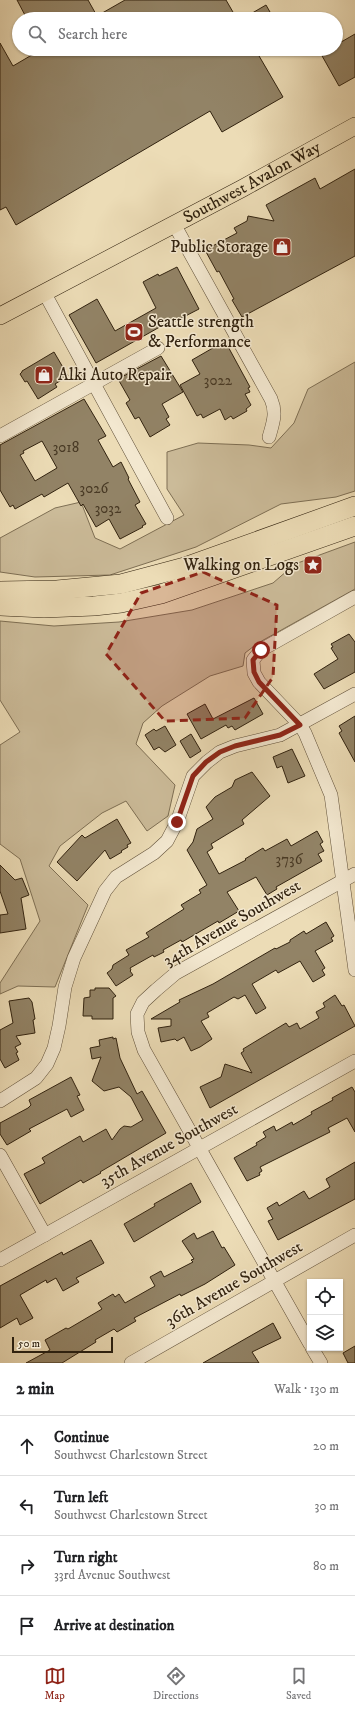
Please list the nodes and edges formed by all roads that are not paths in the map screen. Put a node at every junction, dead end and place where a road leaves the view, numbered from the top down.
1 (355, 126) edge
2 (174, 224) junction
3 (44, 292) junction
4 (0, 316) edge
5 (158, 348) dead end
6 (93, 384) junction
7 (0, 436) edge
8 (269, 437) dead end
9 (355, 506) edge
10 (167, 518) dead end
11 (355, 526) edge
12 (0, 590) edge
13 (355, 597) edge
14 (0, 606) edge
15 (355, 694) edge
16 (300, 725) junction
17 (355, 874) edge
18 (343, 881) junction
19 (355, 970) edge
20 (355, 1061) edge
21 (0, 1101) edge
22 (199, 1149) junction
23 (0, 1155) edge
24 (45, 1235) junction
25 (355, 1235) edge
26 (0, 1260) edge
27 (275, 1281) junction
28 (307, 1339) edge
29 (314, 1351) edge
30 (131, 1363) edge
31 (321, 1363) edge

1 - 2 main road, Southwest Avalon Way
2 - 3 main road, Southwest Avalon Way
2 - 8 street
3 - 4 main road, Southwest Avalon Way
3 - 6 street
5 - 6 street
6 - 7 street
6 - 10 street
9 - 12 highway
11 - 14 highway
13 - 16 street
15 - 16 street
16 - 18 street
16 - 21 street
17 - 18 street, 34th Avenue Southwest
18 - 19 street
18 - 22 street, 34th Avenue Southwest
20 - 22 street, 35th Avenue Southwest
22 - 24 street, 35th Avenue Southwest
22 - 27 street
23 - 24 street
24 - 26 street, 35th Avenue Southwest
25 - 27 street, 36th Avenue Southwest
27 - 28 street
27 - 30 street, 36th Avenue Southwest
29 - 31 street

